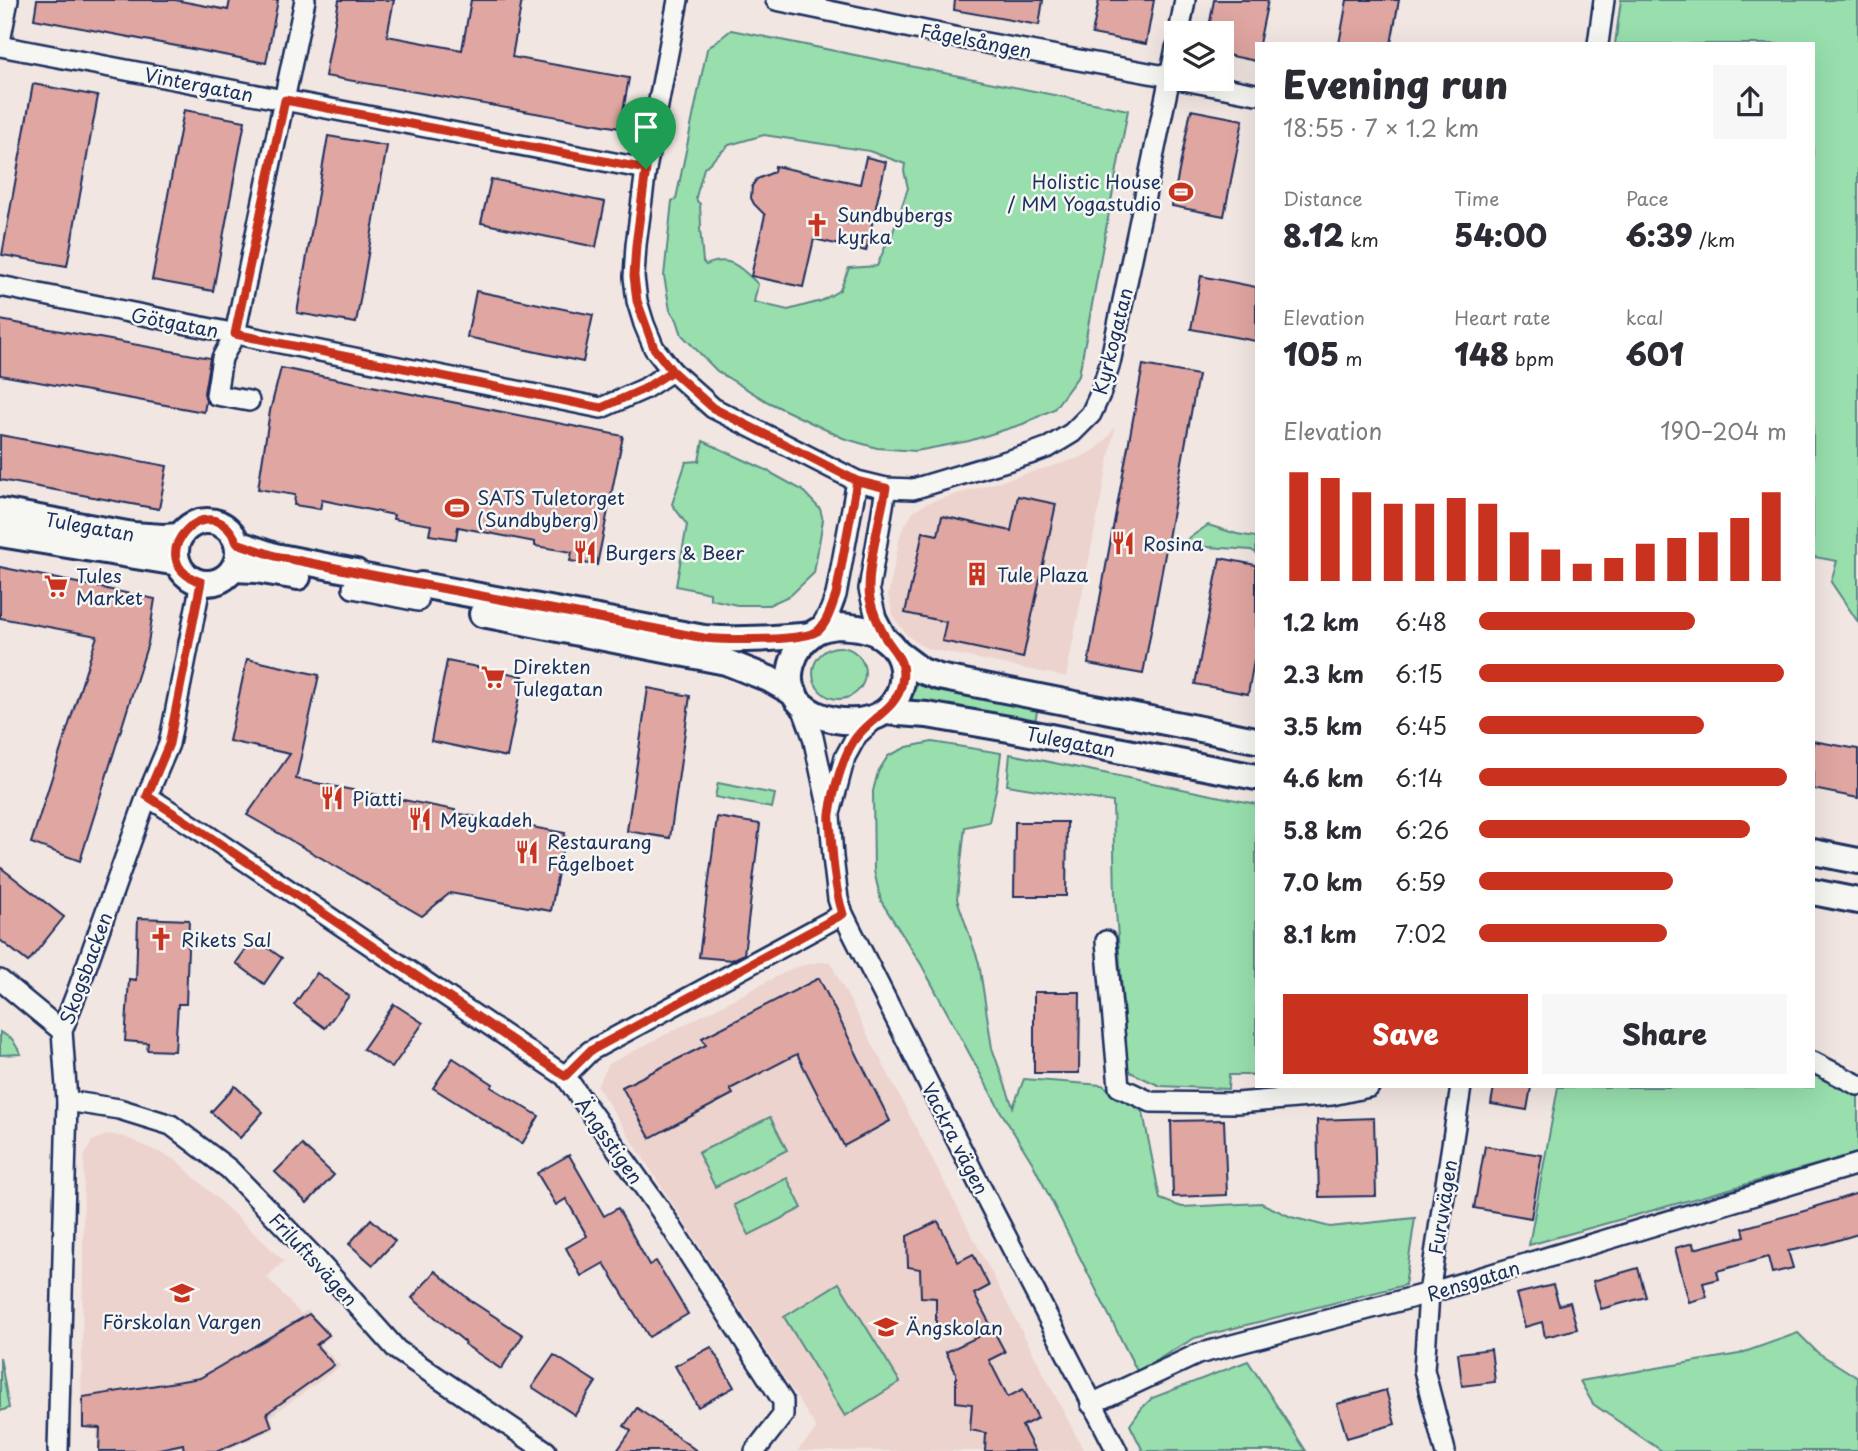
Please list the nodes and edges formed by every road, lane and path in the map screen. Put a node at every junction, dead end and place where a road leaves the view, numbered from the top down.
1 (8, 0) edge
2 (305, 0) edge
3 (678, 0) edge
4 (776, 0) edge
5 (1185, 0) edge
6 (1604, 0) edge
7 (1181, 21) edge
8 (1598, 42) edge
9 (0, 44) edge
10 (1164, 76) edge
11 (1234, 89) edge
12 (1172, 91) edge
13 (1255, 93) edge
14 (285, 100) junction
15 (646, 169) junction
16 (0, 286) edge
17 (235, 334) junction
18 (672, 371) junction
19 (249, 401) dead end
20 (857, 481) junction
21 (886, 488) junction
22 (0, 511) edge
23 (0, 534) edge
24 (180, 536) junction
25 (237, 543) junction
26 (178, 563) junction
27 (233, 569) junction
28 (355, 580) junction
29 (201, 582) junction
30 (420, 593) junction
31 (815, 632) junction
32 (893, 647) junction
33 (798, 699) junction
34 (881, 714) junction
35 (1255, 740) edge
36 (1255, 777) edge
37 (147, 796) junction
38 (830, 815) junction
39 (1815, 852) edge
40 (1858, 860) edge
41 (1815, 892) edge
42 (1858, 901) edge
43 (843, 914) junction
44 (1106, 941) dead end
45 (0, 980) edge
46 (62, 1031) junction
47 (1815, 1063) edge
48 (565, 1076) junction
49 (1858, 1086) edge
50 (1364, 1088) edge
51 (1461, 1088) edge
52 (67, 1101) junction
53 (1858, 1164) edge
54 (1429, 1293) junction
55 (1091, 1404) junction
56 (58, 1451) edge
57 (547, 1451) edge
58 (755, 1451) edge
59 (1116, 1451) edge
60 (1445, 1451) edge

1 - 9 street
2 - 14 street
3 - 15 street, Kyrkogatan
4 - 10 street, Fågelsången
5 - 7 street
6 - 8 street
9 - 14 street, Vintergatan
11 - 13 street, Fågelsången
12 - 21 street, Kyrkogatan
14 - 15 street, Vintergatan
14 - 17 street
15 - 18 street, Kyrkogatan
16 - 17 street, Götgatan
17 - 18 street, Götgatan
17 - 19 street
18 - 20 street, Kyrkogatan
20 - 21 street, Kyrkogatan
20 - 31 street
21 - 32 street
22 - 24 street, Tulegatan
23 - 26 street, Tulegatan
24 - 25 street, Tulegatan
24 - 26 street
25 - 27 street
25 - 28 street, Tulegatan
26 - 29 street
27 - 28 street, Tulegatan
27 - 29 street, Tulegatan
28 - 30 street, Tulegatan
29 - 37 street, Skogsbacken
30 - 31 street, Tulegatan
30 - 33 street, Tulegatan
31 - 32 street
31 - 33 street
32 - 34 street
32 - 35 street, Tulegatan
33 - 34 street
33 - 38 street, Vackra vägen
34 - 36 street, Tulegatan
34 - 38 street, Vackra vägen
37 - 46 street, Skogsbacken
37 - 48 street, Ängsstigen
38 - 43 street, Vackra vägen
39 - 40 street
41 - 42 street
43 - 48 street
43 - 55 street, Vackra vägen
44 - 50 street
45 - 46 street
46 - 52 street, Skogsbacken
47 - 49 street
48 - 58 street, Ängsstigen
51 - 54 street, Furuvägen
52 - 56 street, Skogsbacken
52 - 57 street, Friluftsvägen
53 - 54 street, Rensgatan
54 - 55 street, Rensgatan
54 - 60 street, Furuvägen
55 - 59 street, Vackra vägen

